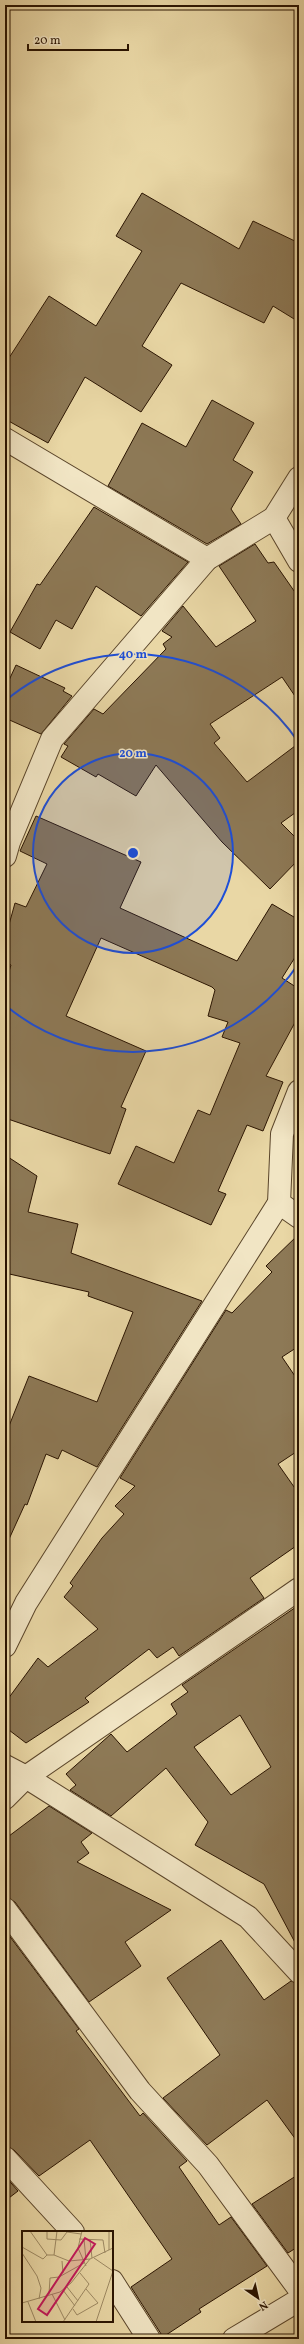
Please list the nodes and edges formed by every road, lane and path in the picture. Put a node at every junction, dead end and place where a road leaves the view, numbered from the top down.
1 (5, 439) edge
2 (299, 478) edge
3 (274, 518) junction
4 (207, 559) junction
5 (299, 560) edge
6 (11, 819) edge
7 (5, 856) edge
8 (299, 1091) edge
9 (279, 1203) junction
10 (299, 1217) edge
11 (299, 1589) edge
12 (5, 1646) edge
13 (5, 1766) edge
14 (26, 1777) junction
15 (5, 1798) edge
16 (5, 1908) edge
17 (299, 1972) edge
18 (5, 2158) edge
19 (72, 2231) edge
20 (113, 2283) edge
21 (299, 2289) edge
22 (299, 2300) edge
23 (149, 2339) edge
24 (234, 2339) edge

1 - 4 street
2 - 3 street
3 - 4 street
3 - 5 street
4 - 6 street
6 - 7 street
8 - 9 street
9 - 10 street
9 - 12 street
11 - 14 street
13 - 14 street
14 - 15 street
14 - 17 street
16 - 21 street
18 - 19 street
20 - 23 street
22 - 24 street

